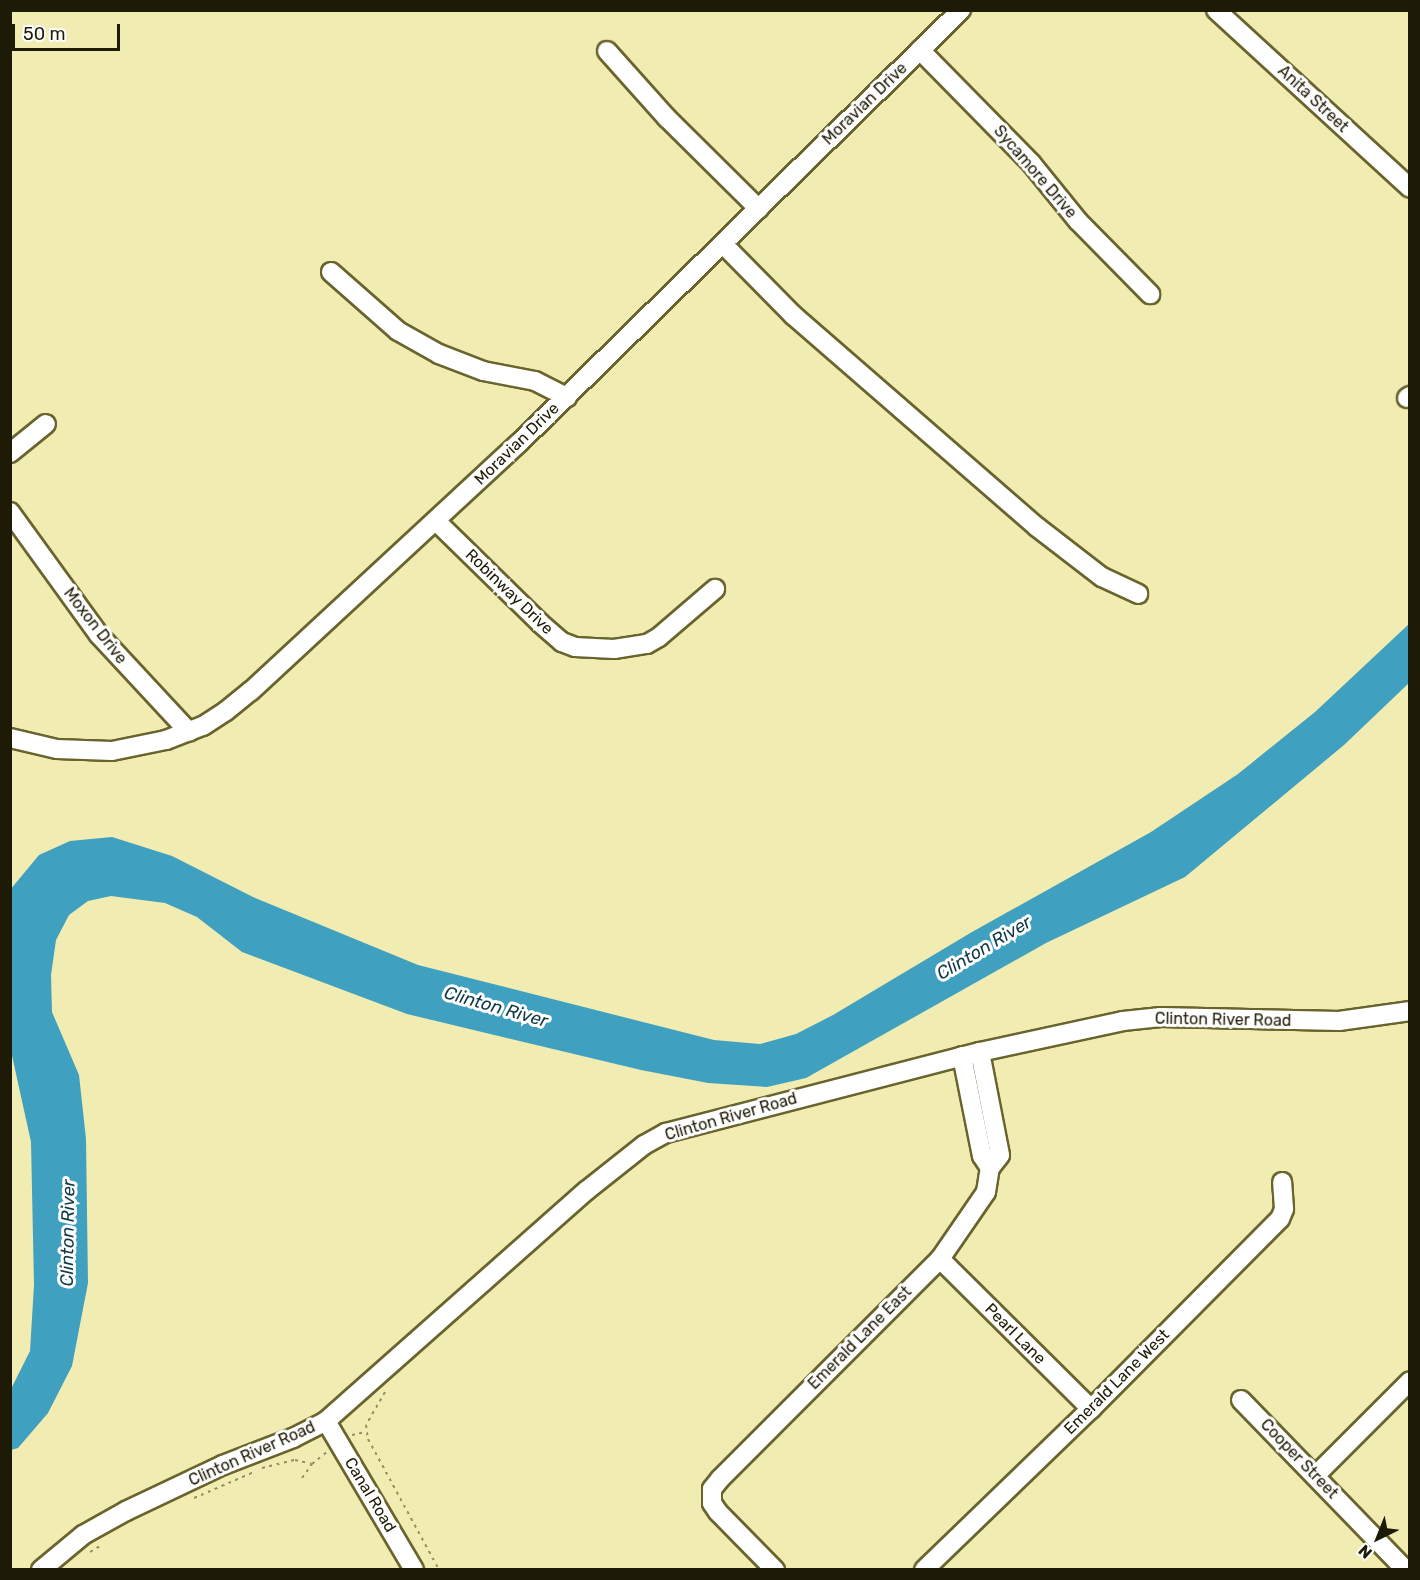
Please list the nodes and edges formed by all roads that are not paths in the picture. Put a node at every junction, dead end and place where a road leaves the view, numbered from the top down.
1 (961, 10) edge
2 (1216, 10) edge
3 (920, 50) junction
4 (607, 51) dead end
5 (1410, 188) edge
6 (759, 209) junction
7 (723, 244) junction
8 (331, 272) dead end
9 (1150, 294) dead end
10 (567, 397) junction
11 (46, 424) dead end
12 (10, 453) edge
13 (10, 512) edge
14 (436, 520) junction
15 (715, 589) dead end
16 (1138, 594) dead end
17 (189, 732) junction
18 (10, 738) edge
19 (1410, 1011) edge
20 (980, 1052) junction
21 (962, 1056) junction
22 (990, 1168) junction
23 (1282, 1182) dead end
24 (940, 1259) junction
25 (1410, 1381) edge
26 (1241, 1400) dead end
27 (1091, 1409) junction
28 (326, 1421) junction
29 (1316, 1476) junction
30 (41, 1569) edge
31 (414, 1569) edge
32 (775, 1569) edge
33 (924, 1569) edge
34 (1406, 1569) edge

1 - 3 street, Moravian Drive
2 - 5 street, Anita Street
3 - 6 street, Moravian Drive
3 - 9 street, Sycamore Drive
4 - 6 street
6 - 7 street, Moravian Drive
7 - 10 street, Moravian Drive
7 - 16 street
8 - 10 street
10 - 14 street, Moravian Drive
11 - 12 street
13 - 17 street, Moxon Drive
14 - 15 street, Robinway Drive
14 - 17 street, Moravian Drive
17 - 18 street, Moravian Drive
19 - 20 street, Clinton River Road
20 - 21 street, Clinton River Road
20 - 22 street, Emerald Lane East
21 - 22 street
21 - 28 street, Clinton River Road
22 - 24 street, Emerald Lane East
23 - 27 street, Emerald Lane West
24 - 27 street, Pearl Lane
24 - 32 street, Emerald Lane East
25 - 29 street
26 - 29 street, Cooper Street
27 - 33 street, Emerald Lane West
28 - 30 street, Clinton River Road
28 - 31 street, Canal Road
29 - 34 street, Cooper Street

